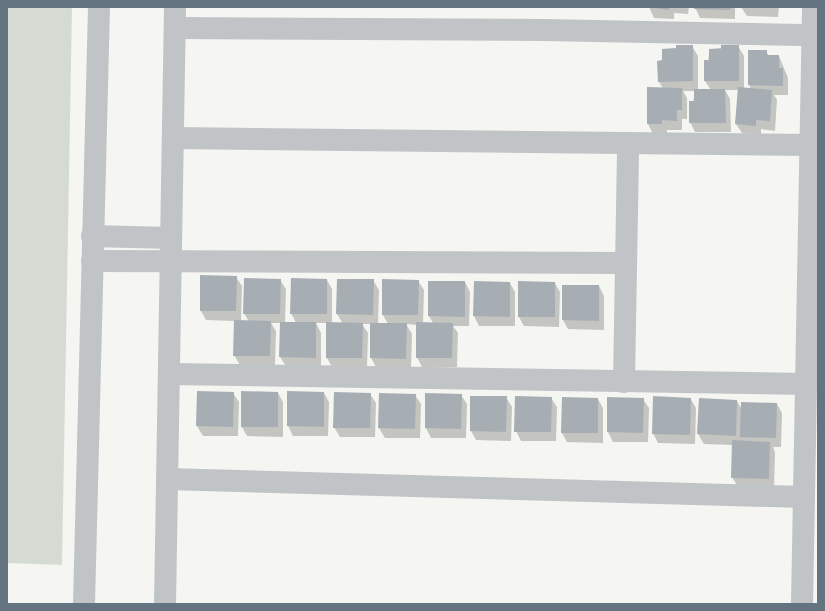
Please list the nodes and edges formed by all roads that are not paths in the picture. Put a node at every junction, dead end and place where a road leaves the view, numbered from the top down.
1 (99, 7) edge
2 (813, 7) edge
3 (175, 17) edge
4 (813, 35) junction
5 (173, 138) junction
6 (628, 144) junction
7 (811, 145) junction
8 (92, 236) junction
9 (171, 238) junction
10 (92, 261) junction
11 (171, 261) junction
12 (626, 263) junction
13 (169, 374) junction
14 (624, 382) junction
15 (806, 384) junction
16 (167, 479) junction
17 (804, 497) junction
18 (84, 604) edge
19 (165, 604) edge
20 (802, 604) edge

1 - 8 street
2 - 4 street
3 - 4 street
3 - 5 street
4 - 7 street
5 - 6 street
5 - 9 street
6 - 7 street
6 - 12 street
7 - 15 street
8 - 9 street
8 - 10 street
9 - 11 street
10 - 11 street
10 - 18 street
11 - 12 street
11 - 13 street
12 - 14 street
13 - 14 street
13 - 16 street
14 - 15 street
15 - 17 street
16 - 17 street
16 - 19 street
17 - 20 street

